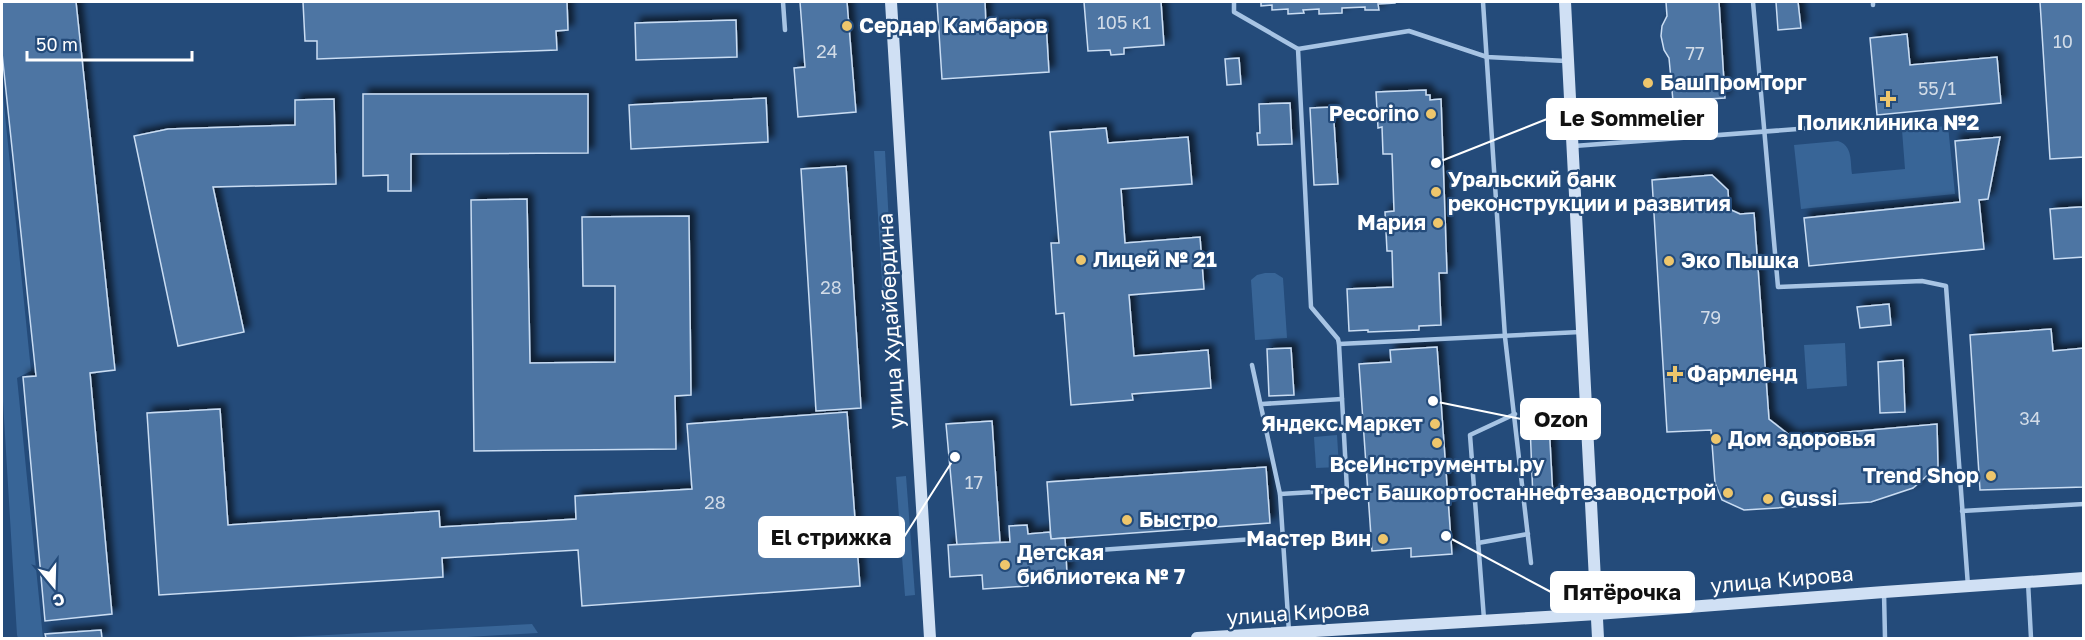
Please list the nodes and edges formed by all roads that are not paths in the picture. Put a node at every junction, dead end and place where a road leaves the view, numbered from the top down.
1 (783, 2) edge
2 (891, 2) edge
3 (1233, 2) edge
4 (1483, 2) edge
5 (1565, 2) edge
6 (1753, 2) edge
7 (785, 30) dead end
8 (1298, 49) junction
9 (1487, 57) junction
10 (1568, 61) junction
11 (1864, 124) dead end
12 (1765, 131) junction
13 (1573, 146) junction
14 (1582, 331) junction
15 (1505, 337) junction
16 (1339, 344) junction
17 (1252, 365) dead end
18 (1342, 399) junction
19 (1262, 404) junction
20 (1515, 414) junction
21 (1280, 494) junction
22 (2084, 504) edge
23 (1962, 511) junction
24 (1528, 534) junction
25 (1284, 537) junction
26 (1478, 543) junction
27 (1085, 551) dead end
28 (1531, 563) dead end
29 (2084, 578) edge
30 (2028, 582) junction
31 (1968, 586) junction
32 (1884, 591) junction
33 (1597, 614) junction
34 (1484, 621) junction
35 (1289, 633) junction
36 (1353, 634) edge
37 (930, 639) edge
38 (1197, 639) edge
39 (1598, 639) edge
40 (1886, 639) edge
41 (2031, 639) edge

1 - 7 lane
2 - 37 main road, улица Худайбердина
3 - 8 lane
4 - 9 lane
5 - 10 main road
6 - 12 lane
8 - 9 lane
8 - 16 lane
9 - 10 lane
9 - 15 lane
10 - 13 main road
11 - 12 lane
12 - 13 lane
12 - 23 lane
13 - 14 main road
14 - 15 lane
14 - 33 main road
15 - 16 lane
15 - 20 lane
16 - 18 lane
17 - 19 lane
18 - 19 lane
18 - 21 lane
19 - 21 lane
20 - 24 lane
20 - 26 lane
21 - 25 lane
22 - 23 lane
23 - 31 lane
24 - 26 lane
24 - 28 lane
25 - 27 lane
25 - 35 lane
26 - 34 lane
29 - 30 main road, улица Кирова
30 - 31 main road, улица Кирова
30 - 41 lane
31 - 32 main road, улица Кирова
32 - 33 main road, улица Кирова
32 - 40 lane
33 - 34 main road, улица Кирова
33 - 39 main road
34 - 36 main road, улица Кирова
35 - 36 main road, улица Кирова
35 - 38 main road, улица Кирова

